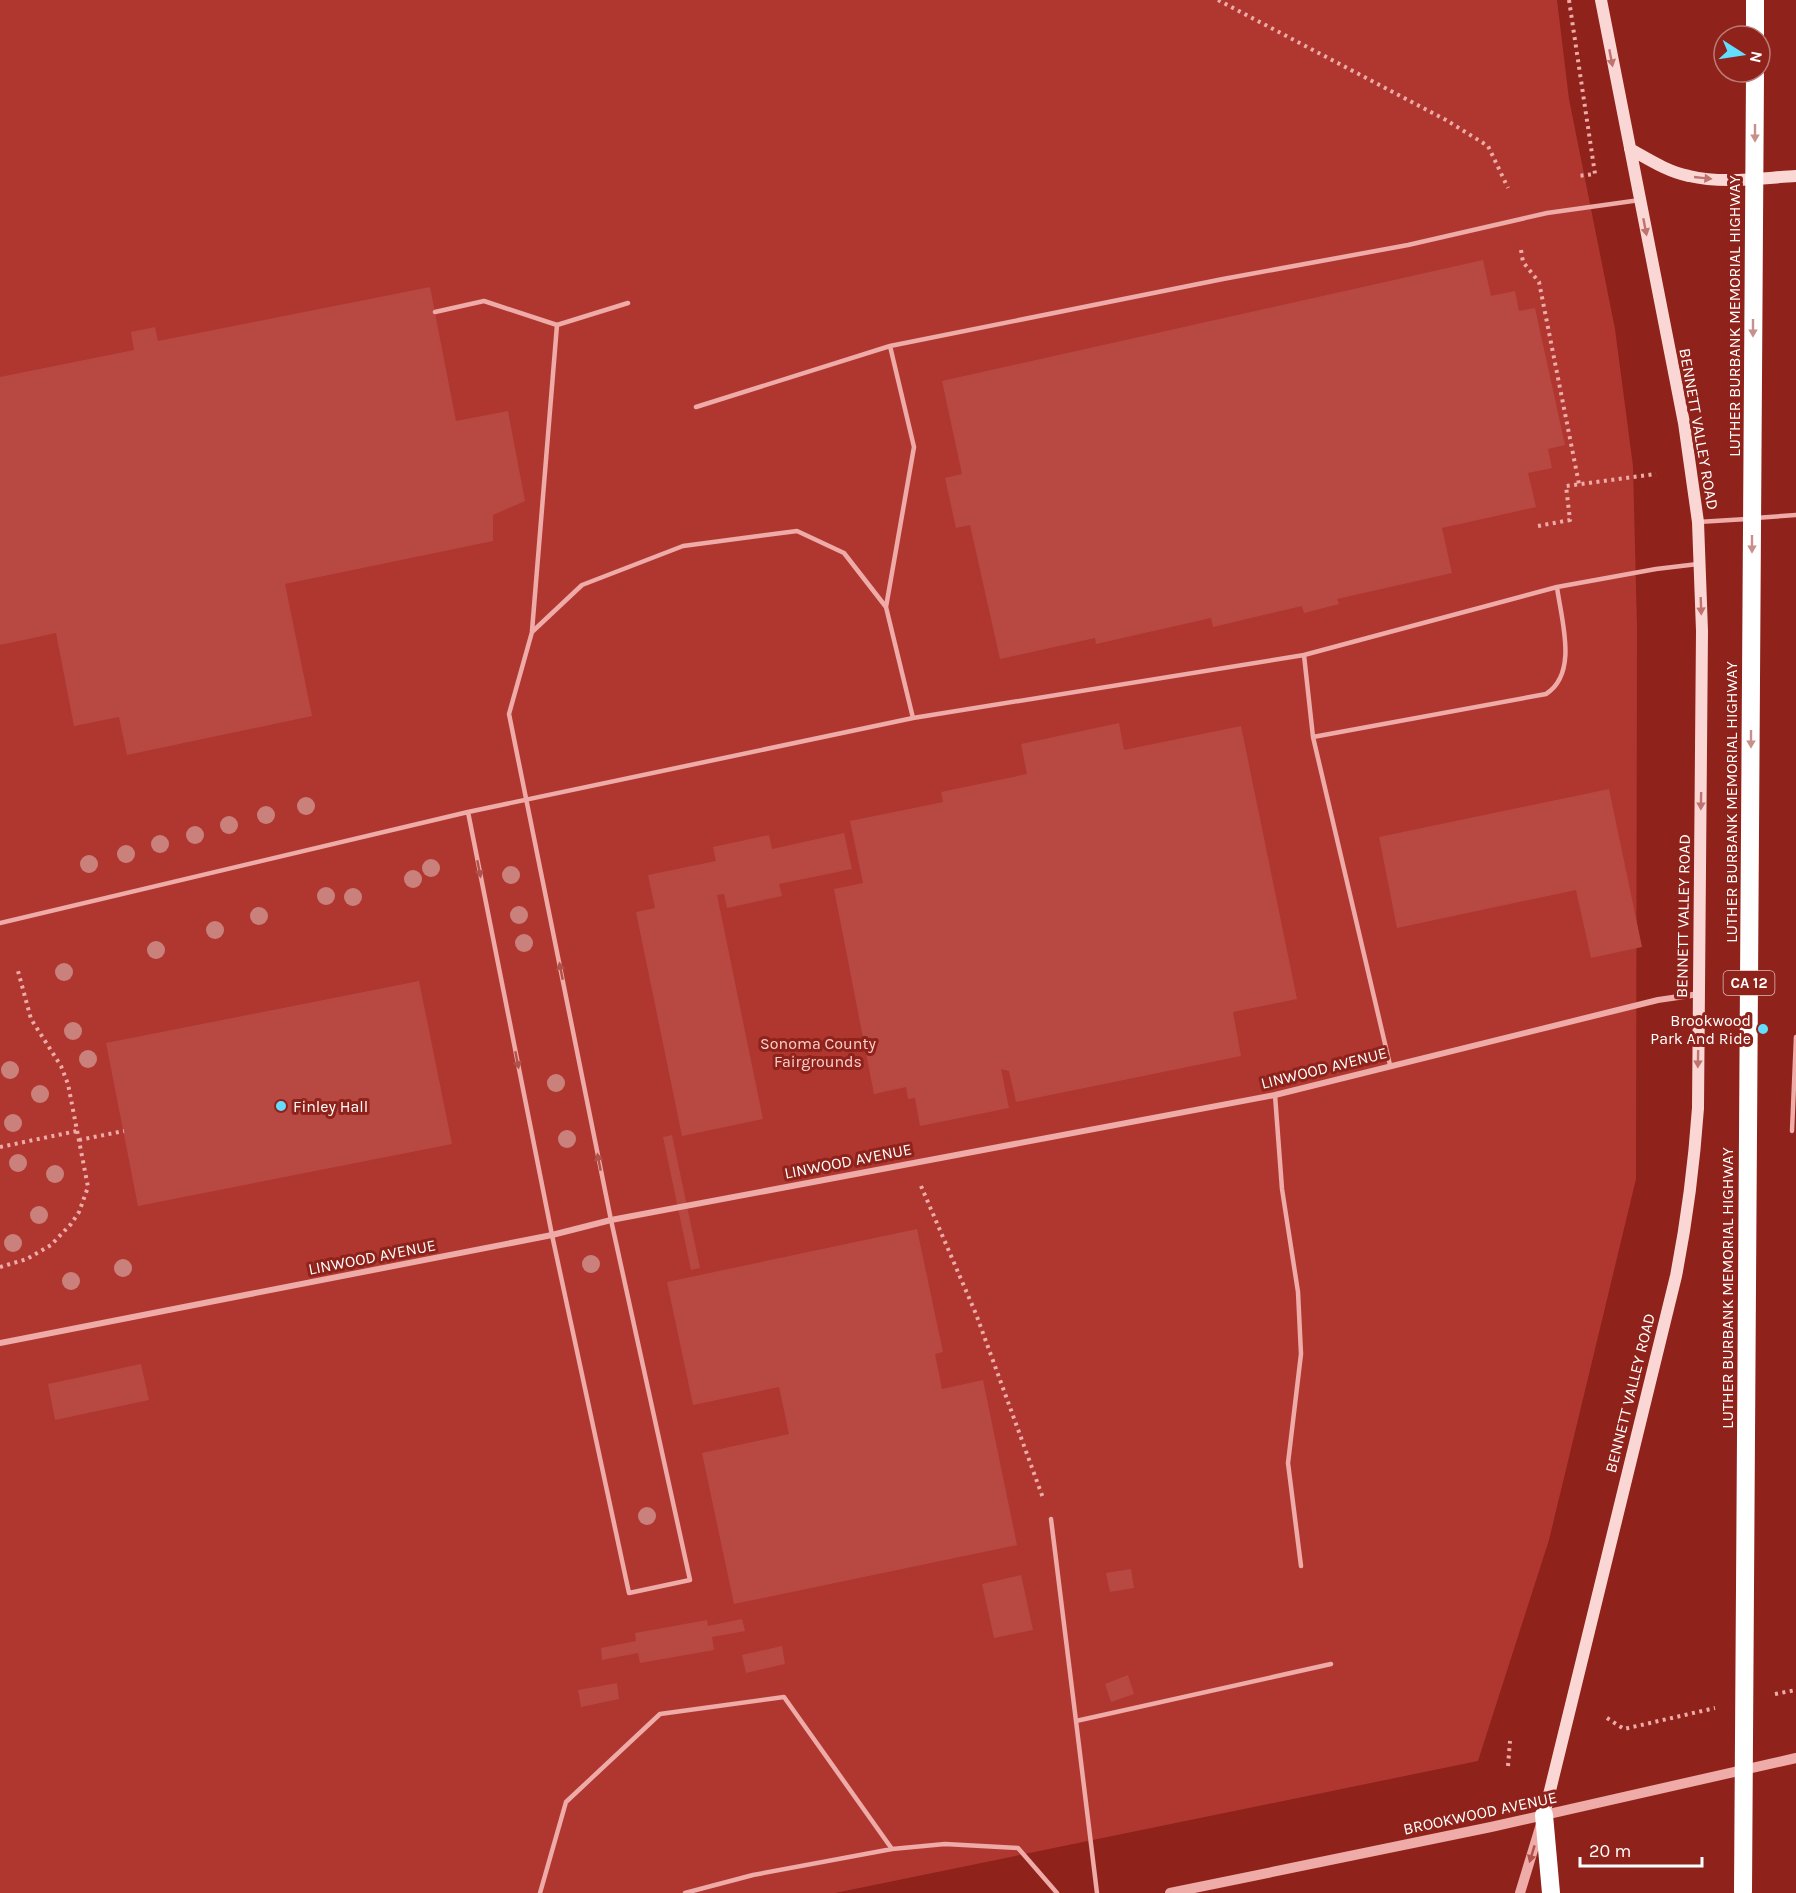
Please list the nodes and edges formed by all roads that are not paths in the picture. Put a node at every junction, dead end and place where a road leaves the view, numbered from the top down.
1 (1601, 0) edge
2 (1755, 0) edge
3 (1755, 24) edge
4 (1755, 84) edge
5 (1630, 149) junction
6 (1796, 176) edge
7 (1640, 200) junction
8 (628, 303) dead end
9 (435, 312) dead end
10 (557, 325) junction
11 (890, 346) junction
12 (696, 407) dead end
13 (1796, 515) edge
14 (1698, 522) junction
15 (1700, 564) junction
16 (1557, 587) junction
17 (886, 607) junction
18 (532, 632) junction
19 (1304, 655) junction
20 (913, 718) junction
21 (1313, 737) junction
22 (527, 800) junction
23 (468, 812) junction
24 (0, 923) edge
25 (1699, 994) junction
26 (1796, 1037) edge
27 (1390, 1065) junction
28 (1275, 1095) junction
29 (1792, 1131) dead end
30 (611, 1220) junction
31 (552, 1235) junction
32 (0, 1343) edge
33 (1051, 1519) road end
34 (1301, 1566) dead end
35 (1331, 1664) dead end
36 (1076, 1721) junction
37 (1796, 1758) edge
38 (1544, 1815) junction
39 (892, 1849) junction
40 (1743, 1892) edge
41 (540, 1893) edge
42 (685, 1893) edge
43 (1057, 1893) edge
44 (1097, 1893) edge
45 (1170, 1893) edge
46 (1520, 1893) edge
47 (1551, 1893) edge

1 -> 5 main road, BENNETT VALLEY ROAD
2 - 3 highway
4 -> 40 highway, LUTHER BURBANK MEMORIAL HIGHWAY / CA 12, bridge
5 -> 6 main road
5 - 7 main road, BENNETT VALLEY ROAD
7 - 11 lane
7 -> 14 main road, BENNETT VALLEY ROAD
8 - 10 lane
9 - 10 lane
10 - 18 lane
11 - 12 lane
11 - 17 lane
13 - 14 lane
14 - 15 main road, BENNETT VALLEY ROAD
15 - 16 lane
15 -> 25 main road, BENNETT VALLEY ROAD
16 - 19 lane
16 - 21 lane
17 - 18 lane
17 - 20 lane
18 - 22 lane
19 - 20 lane
19 - 21 lane
20 - 22 lane
21 - 27 lane
22 - 23 lane
30 -> 22 lane
23 - 24 lane
23 -> 31 lane
25 - 27 street, LINWOOD AVENUE
25 -> 38 main road, BENNETT VALLEY ROAD
26 - 29 lane
27 - 28 street, LINWOOD AVENUE
28 - 30 street, LINWOOD AVENUE
28 - 34 lane
30 - 31 street, LINWOOD AVENUE
30 - 31 lane
31 - 32 street, LINWOOD AVENUE
33 - 36 lane
35 - 36 lane
36 - 44 lane
37 - 38 street, BROOKWOOD AVENUE
38 - 45 street, BROOKWOOD AVENUE
38 -> 46 street, BENNETT VALLEY ROAD
38 - 47 highway
39 - 41 lane
39 - 42 lane
39 - 43 lane

